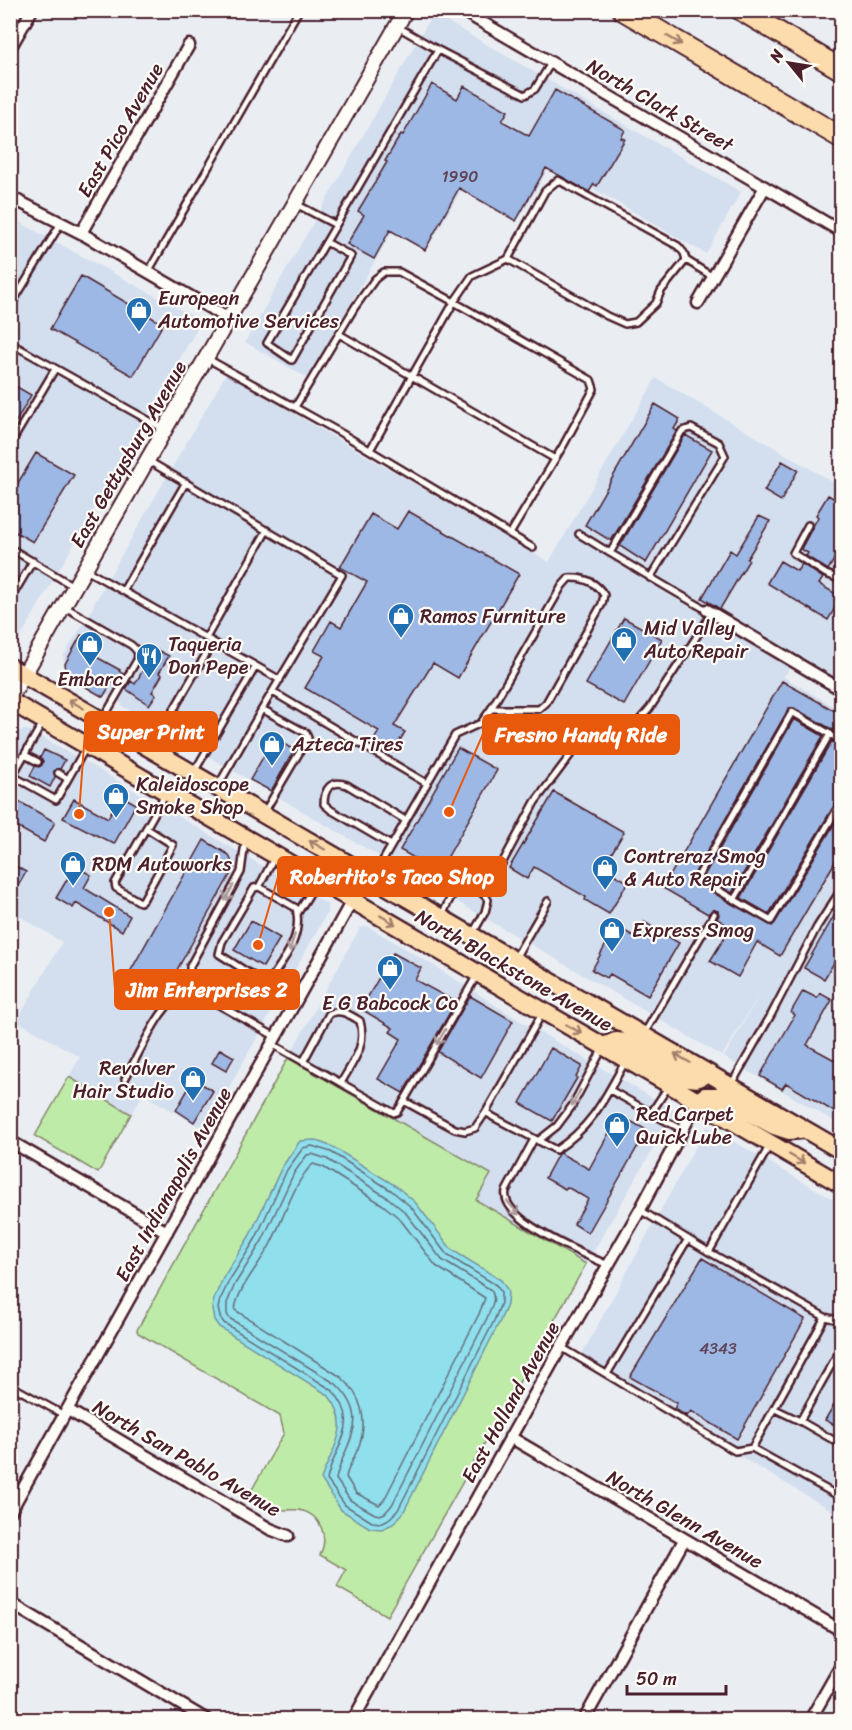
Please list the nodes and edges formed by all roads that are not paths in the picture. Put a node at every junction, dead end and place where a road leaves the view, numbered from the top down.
1 (32, 10) edge
2 (299, 10) edge
3 (406, 10) edge
4 (461, 10) edge
5 (623, 10) edge
6 (741, 10) edge
7 (397, 26) junction
8 (189, 45) dead end
9 (10, 48) edge
10 (438, 50) junction
11 (551, 63) junction
12 (842, 70) edge
13 (842, 138) edge
14 (765, 187) junction
15 (10, 197) edge
16 (295, 204) junction
17 (61, 223) junction
18 (336, 225) junction
19 (842, 232) edge
20 (81, 233) junction
21 (326, 242) junction
22 (508, 259) junction
23 (686, 260) junction
24 (148, 272) junction
25 (713, 277) junction
26 (454, 302) junction
27 (698, 303) dead end
28 (10, 307) edge
29 (229, 319) junction
30 (339, 334) junction
31 (10, 343) edge
32 (207, 358) junction
33 (55, 369) junction
34 (412, 376) junction
35 (295, 407) junction
36 (165, 430) junction
37 (10, 445) edge
38 (370, 450) junction
39 (555, 459) junction
40 (147, 460) junction
41 (186, 482) junction
42 (808, 525) dead end
43 (267, 530) junction
44 (510, 534) junction
45 (579, 534) dead end
46 (10, 548) edge
47 (533, 548) dead end
48 (610, 553) junction
49 (33, 561) junction
50 (84, 569) junction
51 (650, 578) junction
52 (842, 580) edge
53 (75, 586) junction
54 (123, 591) junction
55 (10, 600) edge
56 (63, 606) junction
57 (709, 611) junction
58 (206, 638) junction
59 (213, 642) junction
60 (256, 666) junction
61 (17, 671) edge
62 (280, 680) junction
63 (842, 690) edge
64 (273, 692) junction
65 (10, 700) edge
66 (262, 709) junction
67 (491, 709) junction
68 (44, 720) junction
69 (102, 720) junction
70 (830, 734) junction
71 (842, 741) edge
72 (87, 745) junction
73 (152, 749) junction
74 (25, 755) junction
75 (38, 762) dead end
76 (58, 773) dead end
77 (193, 773) junction
78 (12, 778) edge
79 (68, 779) junction
80 (426, 783) junction
81 (218, 787) junction
82 (167, 792) junction
83 (842, 801) edge
84 (263, 814) junction
85 (405, 820) junction
86 (146, 828) junction
87 (246, 838) junction
88 (391, 845) junction
89 (276, 855) junction
90 (370, 876) junction
91 (318, 880) junction
92 (259, 887) junction
93 (842, 888) edge
94 (726, 894) junction
95 (485, 895) junction
96 (353, 900) junction
97 (734, 900) junction
98 (548, 901) dead end
99 (722, 901) dead end
100 (297, 914) junction
101 (714, 914) dead end
102 (441, 917) junction
103 (472, 935) junction
104 (514, 960) junction
105 (478, 973) junction
106 (274, 975) junction
107 (190, 993) junction
108 (301, 993) junction
109 (543, 1011) junction
110 (644, 1036) junction
111 (274, 1041) junction
112 (604, 1046) junction
113 (626, 1059) junction
114 (303, 1062) junction
115 (706, 1072) junction
116 (125, 1079) dead end
117 (340, 1083) junction
118 (669, 1084) junction
119 (730, 1086) junction
120 (610, 1090) junction
121 (404, 1101) junction
122 (698, 1101) junction
123 (486, 1112) junction
124 (651, 1113) junction
125 (804, 1129) junction
126 (683, 1130) junction
127 (536, 1140) junction
128 (10, 1141) edge
129 (771, 1144) junction
130 (842, 1151) edge
131 (842, 1185) edge
132 (640, 1210) junction
133 (167, 1232) junction
134 (688, 1239) junction
135 (709, 1252) junction
136 (608, 1265) junction
137 (825, 1317) junction
138 (842, 1321) edge
139 (842, 1346) edge
140 (561, 1347) junction
141 (607, 1374) junction
142 (10, 1385) edge
143 (775, 1409) junction
144 (66, 1413) junction
145 (800, 1421) junction
146 (510, 1437) junction
147 (842, 1445) edge
148 (752, 1448) junction
149 (842, 1498) edge
150 (10, 1512) edge
151 (288, 1536) dead end
152 (684, 1540) junction
153 (10, 1603) edge
154 (842, 1631) edge
155 (842, 1664) edge
156 (207, 1719) edge
157 (353, 1719) edge
158 (584, 1719) edge
159 (810, 1719) edge

1 - 9 street
2 - 24 lane
3 - 7 street, East Gettysburg Avenue
4 - 11 street, North Clark Street
5 -> 13 highway
6 - 12 highway
7 - 10 lane
7 - 16 street, East Gettysburg Avenue
8 - 20 street, East Pico Avenue
10 - 11 lane
10 - 18 lane
11 - 14 street, North Clark Street
14 - 19 street, North Clark Street
14 - 25 street
15 - 17 street
16 - 18 lane
16 - 29 street, East Gettysburg Avenue
17 - 20 street
17 - 28 lane
18 - 21 lane
20 - 24 street
21 - 21 lane
22 - 23 lane
22 - 23 lane
22 - 26 lane
23 - 25 lane
24 - 29 street
25 - 27 street
26 - 30 lane
26 - 34 lane
26 - 39 lane
29 - 32 street, East Gettysburg Avenue
30 - 34 lane
30 - 35 lane
31 - 33 lane
32 - 35 lane
32 - 36 street, East Gettysburg Avenue
33 - 36 lane
33 - 37 lane
34 - 38 lane
34 - 39 lane
35 - 38 lane
36 - 40 street, East Gettysburg Avenue
38 - 44 lane
39 - 44 lane
40 - 41 lane
40 - 50 street, East Gettysburg Avenue
41 - 43 lane
41 - 54 lane
42 - 52 lane
43 - 58 lane
43 - 62 lane
44 - 47 lane
45 - 48 lane
46 - 49 lane
48 - 51 lane
48 - 51 lane
49 - 53 lane
49 - 55 lane
50 - 53 street, East Gettysburg Avenue
50 - 54 lane
51 - 57 lane
53 - 56 street, East Gettysburg Avenue
54 - 58 lane
56 - 61 street, East Gettysburg Avenue
56 - 69 lane
57 - 63 street
57 - 95 lane
58 - 59 lane
59 - 60 lane
59 - 73 lane
60 - 62 lane
60 - 77 lane
61 - 65 street, East Gettysburg Avenue
69 -> 61 main road, North Blackstone Avenue
62 - 64 lane
64 - 66 lane
64 - 80 lane
65 - 68 main road, North Blackstone Avenue
66 - 81 lane
66 - 84 lane
67 - 67 lane
67 - 80 lane
68 - 72 main road, North Blackstone Avenue
68 - 74 lane
69 - 73 main road, North Blackstone Avenue
70 - 71 lane
70 - 94 lane
70 - 97 lane
72 - 79 lane
72 - 82 main road, North Blackstone Avenue
73 - 77 main road, North Blackstone Avenue
74 - 75 lane
74 - 78 lane
76 - 79 lane
77 - 81 main road, North Blackstone Avenue
78 - 79 lane
80 - 85 lane
81 - 84 main road, North Blackstone Avenue
82 - 86 lane
82 - 87 main road, North Blackstone Avenue
83 - 97 lane
90 -> 84 main road, North Blackstone Avenue
85 - 88 lane
85 - 88 lane
86 - 86 lane
87 - 89 main road, North Blackstone Avenue
87 -> 107 lane
88 - 90 lane
89 - 91 main road, North Blackstone Avenue
89 - 92 lane
90 - 96 street, East Indianapolis Avenue
90 - 102 main road, North Blackstone Avenue
91 - 96 main road, North Blackstone Avenue
91 - 100 lane
92 - 100 lane
92 - 106 lane
93 - 119 lane
94 - 97 lane
94 - 99 lane
95 - 102 lane
95 - 103 lane
96 -> 105 main road, North Blackstone Avenue
96 - 108 street, East Indianapolis Avenue
98 - 104 lane
100 -> 106 lane
101 - 110 lane
102 - 103 main road, North Blackstone Avenue
103 - 104 main road, North Blackstone Avenue
104 - 110 main road, North Blackstone Avenue
105 - 109 main road, North Blackstone Avenue
105 -> 121 lane
106 - 108 lane
107 - 111 lane
107 - 116 lane
108 - 111 street, East Indianapolis Avenue
109 -> 112 main road, North Blackstone Avenue
109 - 123 lane
115 -> 110 main road, North Blackstone Avenue
111 - 114 lane
111 - 133 street, East Indianapolis Avenue
112 - 113 main road, North Blackstone Avenue
112 - 115 main road
112 -> 127 lane
113 - 118 main road, North Blackstone Avenue
113 - 120 lane
114 - 117 lane
114 - 117 lane
115 - 119 main road, North Blackstone Avenue
117 - 121 lane
118 - 122 main road, North Blackstone Avenue
118 - 124 lane
119 - 125 main road, North Blackstone Avenue
120 - 124 lane
120 - 127 lane
121 - 123 lane
122 - 125 main road
122 - 126 street, East Holland Avenue
122 - 129 main road, North Blackstone Avenue
123 - 127 lane
124 - 126 lane
125 - 130 main road, North Blackstone Avenue
126 - 132 street, East Holland Avenue
127 -> 136 lane
128 - 133 street
129 -> 131 main road, North Blackstone Avenue
129 - 135 lane
132 - 134 lane
132 - 136 street, East Holland Avenue
133 - 144 street, East Indianapolis Avenue
134 - 135 lane
134 - 141 lane
135 - 137 lane
136 - 140 street, East Holland Avenue
137 - 138 lane
137 - 143 lane
139 - 145 lane
140 - 141 lane
140 - 146 street, East Holland Avenue
141 - 148 lane
142 - 144 lane
143 - 145 lane
143 - 148 lane
144 - 150 street, East Indianapolis Avenue
144 - 151 street, North San Pablo Avenue
145 - 147 lane
146 - 152 street, North Glenn Avenue
146 - 157 street, East Holland Avenue
148 - 149 lane
152 - 154 street, North Glenn Avenue
152 - 158 street
153 - 156 street
155 - 159 street

